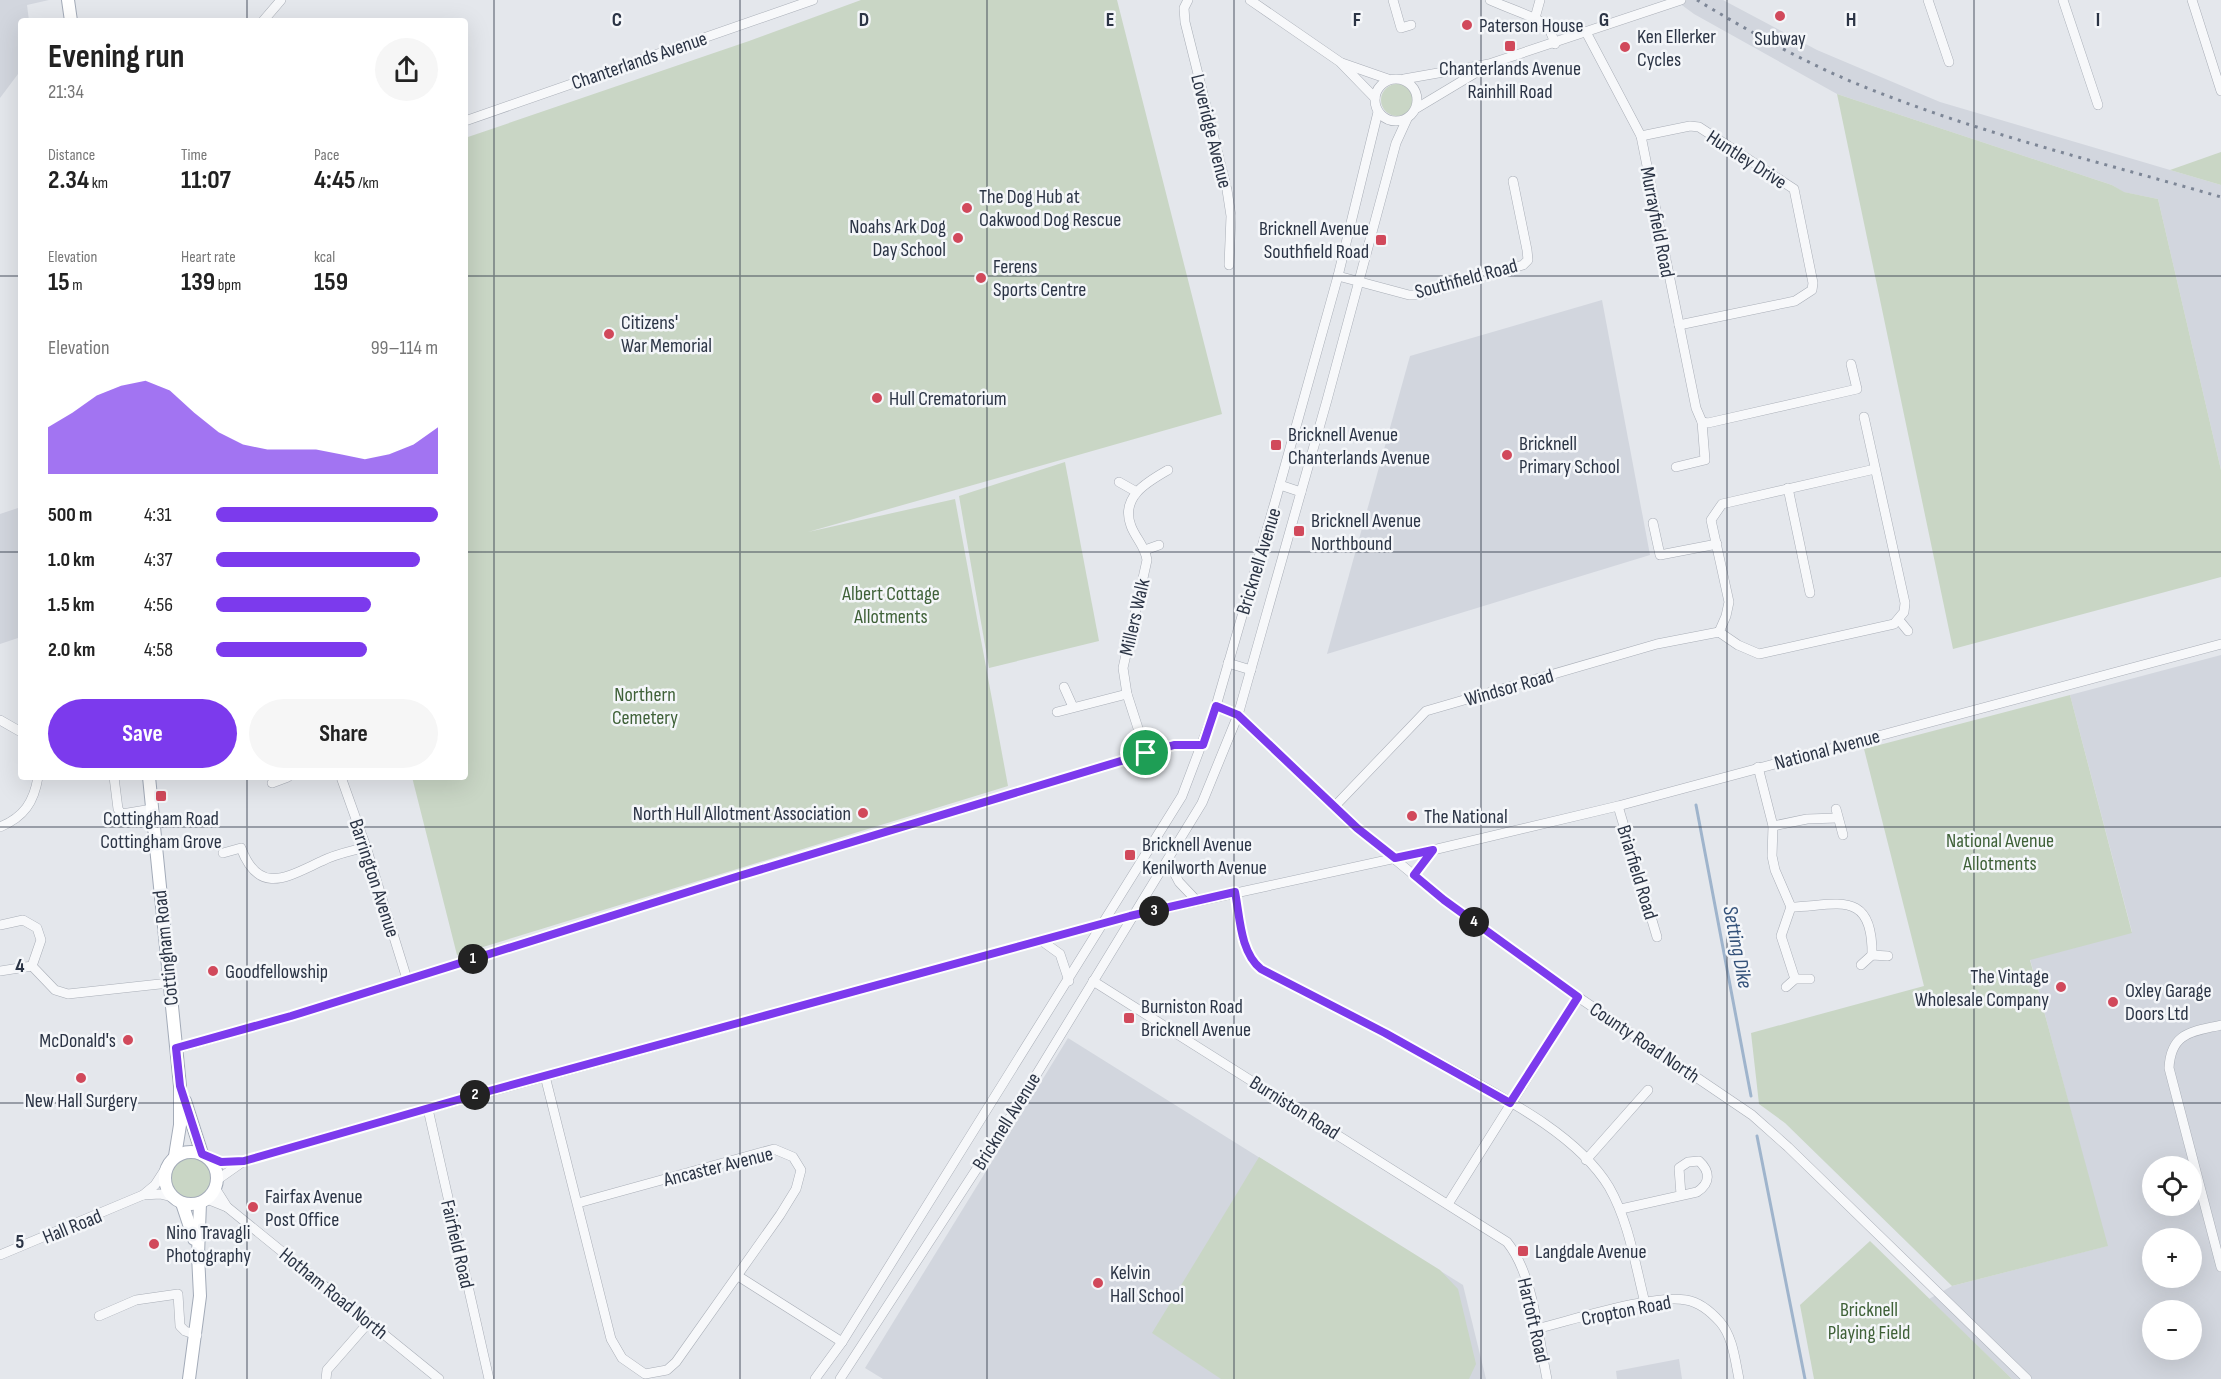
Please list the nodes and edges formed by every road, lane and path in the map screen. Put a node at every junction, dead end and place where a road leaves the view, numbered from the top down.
1 (68, 0) edge
2 (281, 0) edge
3 (813, 0) edge
4 (1188, 0) edge
5 (1250, 0) edge
6 (1393, 0) edge
7 (1490, 0) edge
8 (1540, 0) edge
9 (1681, 0) edge
10 (1928, 0) edge
11 (2063, 0) edge
12 (2192, 0) edge
13 (71, 18) edge
14 (266, 18) edge
15 (1535, 18) junction
16 (1411, 25) dead end
17 (1586, 32) junction
18 (1555, 44) junction
19 (1340, 62) junction
20 (1949, 62) dead end
21 (1489, 64) junction
22 (1388, 79) junction
23 (1404, 79) junction
24 (2221, 91) edge
25 (1374, 98) junction
26 (2098, 105) dead end
27 (1416, 108) junction
28 (1378, 112) junction
29 (1407, 119) junction
30 (468, 120) edge
31 (1641, 136) junction
32 (1513, 181) dead end
33 (1229, 265) dead end
34 (1338, 276) junction
35 (1359, 282) junction
36 (1678, 325) junction
37 (1851, 364) dead end
38 (1864, 417) dead end
39 (1702, 422) junction
40 (1676, 467) dead end
41 (1875, 469) junction
42 (1168, 470) dead end
43 (1119, 482) dead end
44 (1280, 485) junction
45 (1788, 488) junction
46 (1135, 491) junction
47 (1301, 492) junction
48 (1653, 523) dead end
49 (1717, 544) junction
50 (1159, 545) dead end
51 (1145, 550) junction
52 (1810, 593) dead end
53 (1899, 620) junction
54 (1908, 631) dead end
55 (1719, 632) junction
56 (2221, 644) edge
57 (1228, 663) junction
58 (1251, 670) junction
59 (1064, 687) dead end
60 (1126, 694) junction
61 (1216, 706) junction
62 (1073, 707) junction
63 (1057, 712) dead end
64 (1238, 715) junction
65 (0, 720) edge
66 (18, 730) edge
67 (1203, 745) junction
68 (1146, 753) junction
69 (1758, 767) junction
70 (38, 780) edge
71 (114, 780) edge
72 (149, 780) edge
73 (280, 780) edge
74 (341, 780) edge
75 (272, 783) dead end
76 (1182, 796) junction
77 (1202, 803) junction
78 (1335, 806) junction
79 (1618, 806) junction
80 (152, 809) junction
81 (1773, 826) junction
82 (0, 827) edge
83 (1843, 835) dead end
84 (366, 847) junction
85 (1433, 850) junction
86 (223, 854) dead end
87 (1395, 858) junction
88 (1168, 861) junction
89 (1414, 875) junction
90 (1235, 892) junction
91 (1196, 900) junction
92 (1791, 907) junction
93 (1130, 916) junction
94 (1104, 924) junction
95 (0, 925) edge
96 (1657, 937) dead end
97 (1042, 940) junction
98 (1872, 955) junction
99 (1888, 956) dead end
100 (1861, 965) dead end
101 (32, 966) junction
102 (0, 971) edge
103 (1795, 979) junction
104 (1810, 979) dead end
105 (407, 980) junction
106 (1069, 981) junction
107 (1093, 981) junction
108 (169, 983) junction
109 (1786, 987) dead end
110 (1578, 997) junction
111 (2221, 1025) edge
112 (176, 1048) junction
113 (545, 1076) junction
114 (180, 1086) junction
115 (1648, 1090) dead end
116 (1510, 1103) junction
117 (428, 1109) junction
118 (175, 1156) junction
119 (205, 1156) junction
120 (1586, 1160) junction
121 (244, 1161) junction
122 (166, 1168) junction
123 (216, 1184) junction
124 (143, 1195) junction
125 (1681, 1195) dead end
126 (177, 1200) junction
127 (204, 1201) junction
128 (578, 1203) junction
129 (1448, 1204) junction
130 (227, 1207) junction
131 (1621, 1209) junction
132 (1496, 1234) joint
133 (0, 1255) edge
134 (198, 1255) junction
135 (893, 1258) junction
136 (2221, 1267) edge
137 (910, 1269) junction
138 (738, 1276) junction
139 (1645, 1303) junction
140 (99, 1316) dead end
141 (369, 1323) junction
142 (1536, 1329) junction
143 (197, 1335) junction
144 (842, 1342) junction
145 (189, 1379) edge
146 (326, 1379) edge
147 (439, 1379) edge
148 (489, 1379) edge
149 (815, 1379) edge
150 (840, 1379) edge
151 (1547, 1379) edge
152 (1739, 1379) edge
153 (2027, 1379) edge

1 - 13 main road
2 - 14 street
3 - 30 street, Chanterlands Avenue
4 - 33 street, Loveridge Avenue
5 - 19 street
6 - 16 street
7 - 15 street
8 - 15 street
9 - 17 street
10 - 20 street
11 - 26 street
12 - 24 street
15 - 18 street
17 - 18 street
17 - 31 street, Murrayfield Road
18 - 21 street
19 - 22 street
19 - 25 street
21 - 23 street
21 - 27 street
22 - 23 street
22 - 25 street
23 - 27 street
25 - 28 street
27 - 29 street
28 - 29 street
28 - 34 street, Bricknell Avenue
29 - 35 street, Bricknell Avenue
31 - 36 street, Murrayfield Road
31 - 36 street, Huntley Drive
32 - 35 street, Southfield Road
34 - 35 street
34 - 44 street, Bricknell Avenue
35 - 47 street, Bricknell Avenue
36 - 39 street, Murrayfield Road
37 - 39 street
38 - 41 street
39 - 40 street, Murrayfield Road
41 - 45 street
41 - 53 street
42 - 46 street
43 - 46 street
44 - 47 street
44 - 57 street, Bricknell Avenue
45 - 49 street
45 - 52 street
46 - 51 street, Millers Walk
47 - 58 street, Bricknell Avenue
48 - 49 street
49 - 55 street
50 - 51 street, Millers Walk
51 - 60 street, Millers Walk
53 - 54 street
53 - 55 street
55 - 78 street, Windsor Road
56 - 69 street, National Avenue
57 - 58 street
57 - 61 street, Bricknell Avenue
58 - 64 street, Bricknell Avenue
59 - 62 street
60 - 62 street
60 - 68 street, Millers Walk
61 - 64 street, County Road North
61 - 67 street, Bricknell Avenue
62 - 63 street
64 - 77 street, Bricknell Avenue
64 - 78 street, County Road North
65 - 66 street
67 - 68 street
67 - 76 street, Bricknell Avenue
68 - 105 street
69 - 79 street, National Avenue
69 - 81 street
70 - 82 street
71 - 80 street
72 - 80 main road, Cottingham Road
73 - 75 street
74 - 84 street, Barrington Avenue
76 - 77 street
76 - 94 street, Bricknell Avenue
77 - 88 street, Bricknell Avenue
78 - 87 street, County Road North
79 - 85 street, National Avenue
79 - 96 street, Briarfield Road
80 - 108 main road, Cottingham Road
81 - 83 street
81 - 92 street
84 - 86 street
84 - 105 street, Barrington Avenue
85 - 87 street, National Avenue
85 - 89 street
87 - 89 street, County Road North
87 - 90 street, National Avenue
88 - 91 street
88 - 93 street, Bricknell Avenue
89 - 110 street, County Road North
90 - 91 street, National Avenue
90 - 116 street
91 - 93 street, National Avenue
92 - 98 street
92 - 103 street
93 - 94 street, National Avenue
93 - 107 street, Bricknell Avenue
94 - 97 street, National Avenue
94 - 106 street, Bricknell Avenue
95 - 101 street
97 - 106 street
97 - 113 street, National Avenue
98 - 99 street
98 - 100 street
101 - 102 street
101 - 108 street
103 - 104 street
103 - 109 street
105 - 112 street
106 - 135 street, Bricknell Avenue
107 - 129 street, Burniston Road
107 - 137 street, Bricknell Avenue
108 - 112 main road, Cottingham Road
110 - 116 street
110 - 153 street, County Road North
111 - 136 street
112 - 114 main road, Cottingham Road
113 - 117 street, National Avenue
113 - 128 street, Ancaster Avenue
114 - 118 main road, Cottingham Road
114 - 119 main road, Cottingham Road
115 - 120 street
116 - 120 street
116 - 129 street
117 - 121 street, National Avenue
117 - 148 street, Fairfield Road
118 - 119 main road
118 - 122 main road
119 - 121 street
119 - 123 main road
120 - 131 street
121 - 123 street
122 - 124 street, Hall Road
122 - 126 main road
123 - 127 main road
123 - 130 street, Hotham Road North
124 - 126 street, Hall Road
124 - 133 street, Hall Road
125 - 131 street
126 - 127 main road
126 - 134 main road
127 - 130 street, Hotham Road North
127 - 134 main road
128 - 138 street, Ancaster Avenue
128 - 138 street, Ancaster Avenue
129 - 132 street, Burniston Road
130 - 141 street, Hotham Road North
131 - 139 street
132 - 142 street, Hartoft Road
134 - 143 main road
135 - 137 street
135 - 144 street, Bricknell Avenue
137 - 150 street, Bricknell Avenue
138 - 144 street
139 - 142 street, Cropton Road
139 - 152 street, Cropton Road
140 - 143 street
141 - 146 street
141 - 147 street, Hotham Road North
142 - 151 street, Hartoft Road
143 - 145 main road
144 - 149 street, Bricknell Avenue

